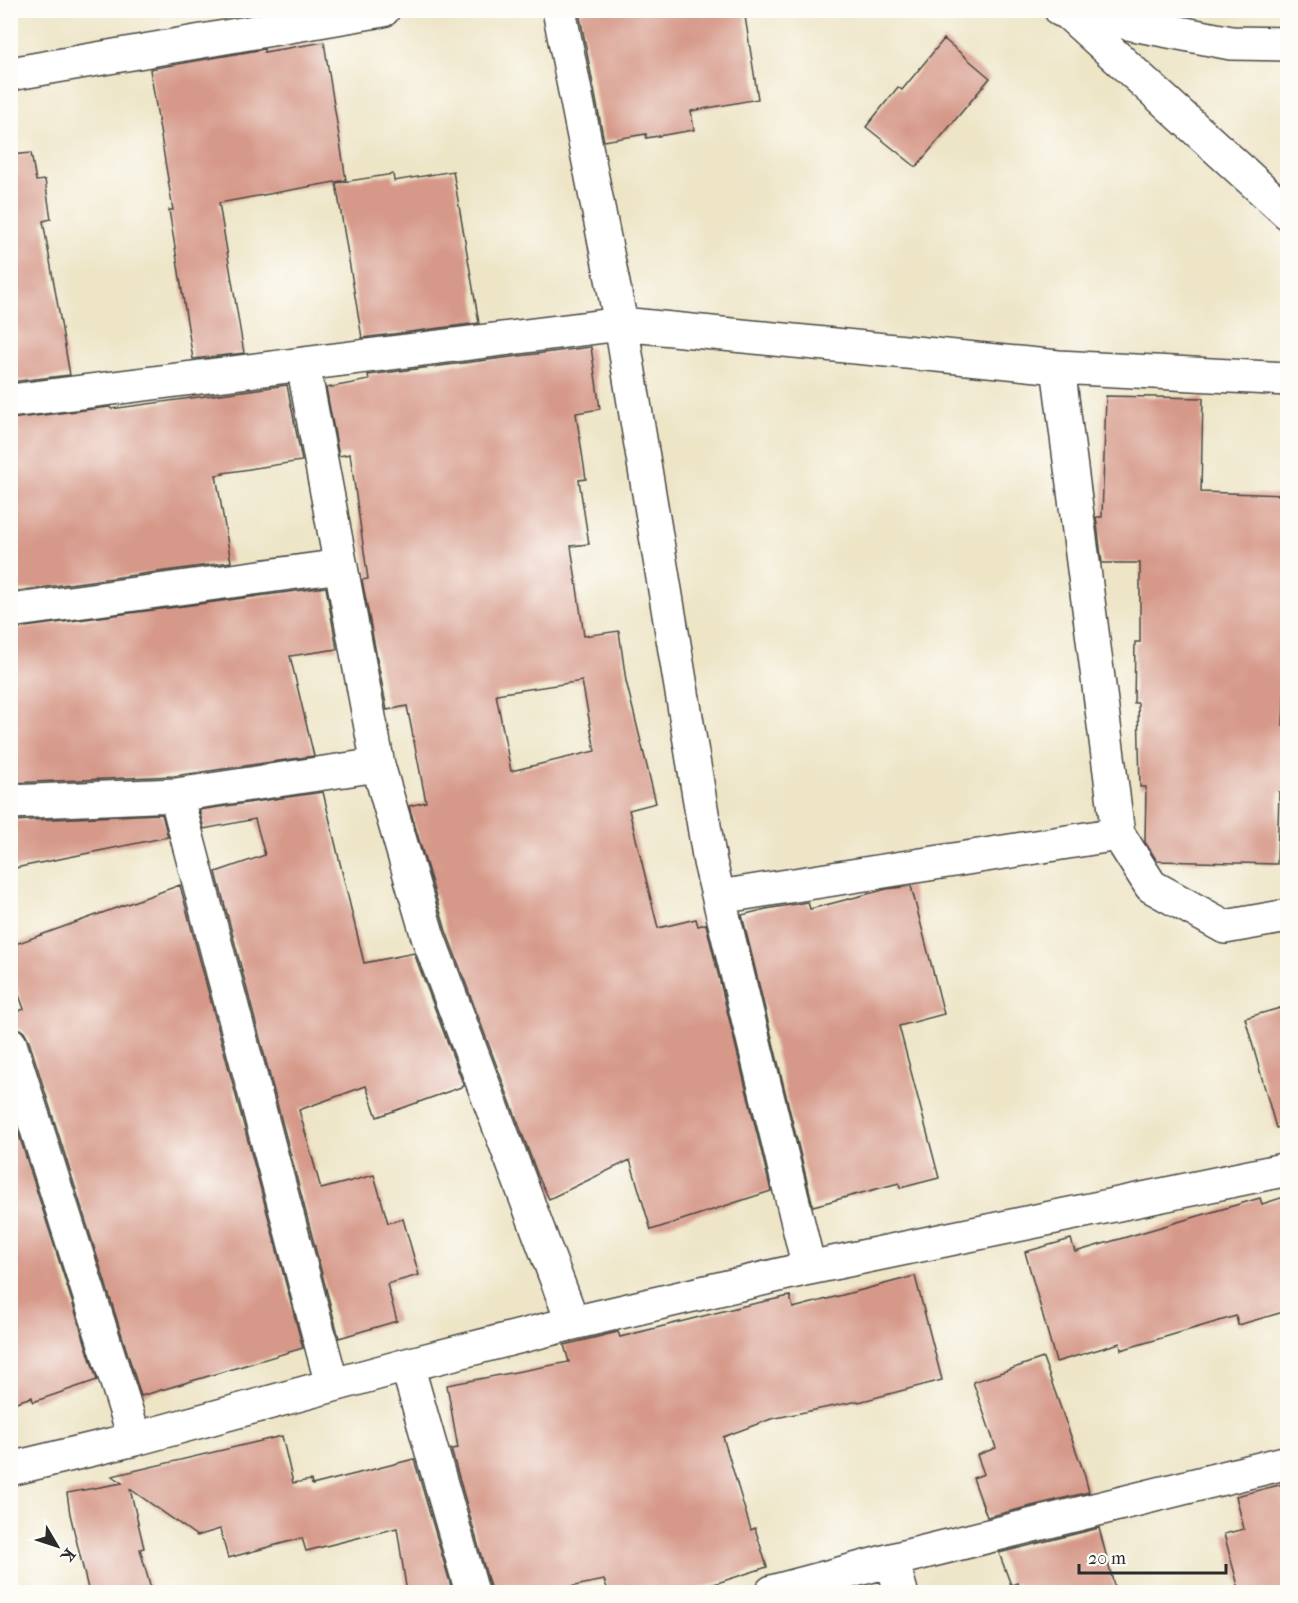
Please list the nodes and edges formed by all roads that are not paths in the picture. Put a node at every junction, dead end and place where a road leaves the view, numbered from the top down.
1 (383, 10) edge
2 (559, 10) edge
3 (1064, 11) edge
4 (1287, 44) edge
5 (10, 74) edge
6 (1287, 213) edge
7 (621, 324) junction
8 (303, 364) junction
9 (1058, 368) junction
10 (1287, 379) edge
11 (10, 401) edge
12 (341, 566) junction
13 (10, 611) edge
14 (378, 765) junction
15 (176, 795) junction
16 (10, 802) edge
17 (1118, 834) junction
18 (718, 897) junction
19 (1287, 916) edge
20 (10, 1044) edge
21 (1287, 1169) edge
22 (809, 1268) junction
23 (573, 1323) junction
24 (407, 1365) junction
25 (332, 1385) junction
26 (135, 1439) junction
27 (1287, 1462) edge
28 (10, 1469) edge
29 (892, 1560) junction
30 (472, 1593) edge
31 (772, 1593) edge
32 (901, 1593) edge

1 - 5 street
2 - 7 street
3 - 4 street
3 - 6 street
7 - 8 street
7 - 9 street
7 - 18 street
8 - 11 street
8 - 12 street
9 - 10 street
9 - 17 street
12 - 13 street
12 - 14 street
14 - 15 street
14 - 23 street
15 - 16 street
15 - 25 street
17 - 18 street
17 - 19 street
18 - 22 street
20 - 26 street
21 - 22 street
22 - 23 street
23 - 24 street
24 - 25 street
24 - 30 street
25 - 26 street
26 - 28 street
27 - 29 street
29 - 31 street
29 - 32 street

